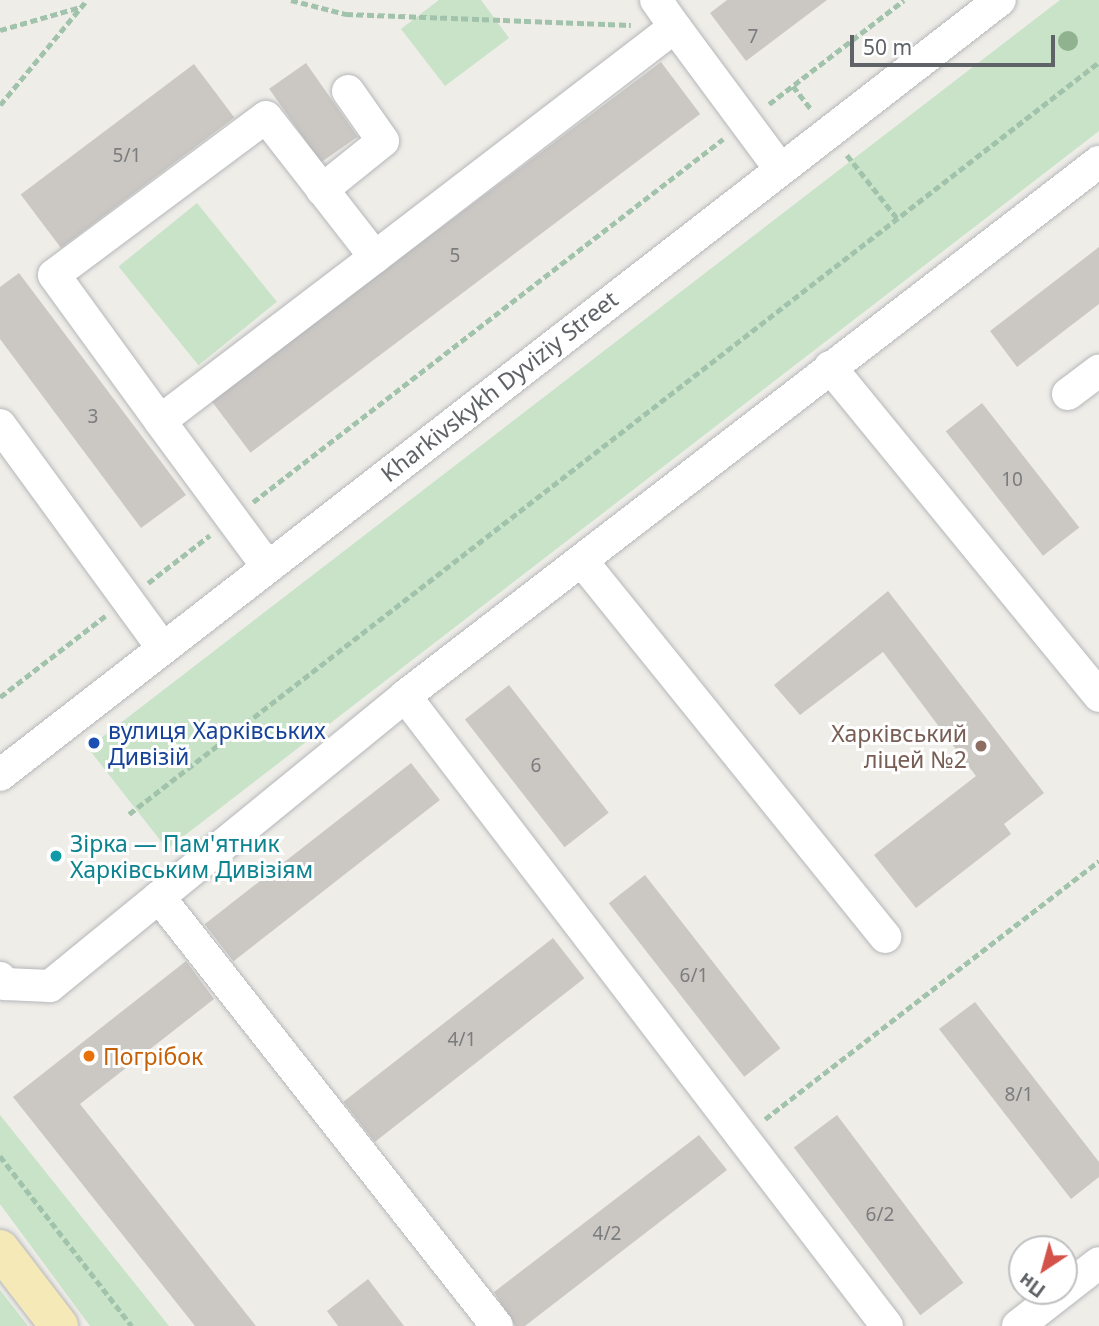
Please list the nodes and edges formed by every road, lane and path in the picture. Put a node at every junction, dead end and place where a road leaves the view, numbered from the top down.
1 (87, 0) edge
2 (291, 0) edge
3 (656, 0) edge
4 (904, 0) edge
5 (1000, 0) edge
6 (82, 6) junction
7 (675, 27) junction
8 (0, 30) edge
9 (1099, 62) edge
10 (793, 86) junction
11 (348, 91) dead end
12 (0, 105) edge
13 (815, 114) dead end
14 (746, 122) junction
15 (843, 149) dead end
16 (1099, 162) edge
17 (780, 169) junction
18 (322, 190) junction
19 (897, 218) junction
20 (375, 257) junction
21 (830, 367) junction
22 (1099, 371) edge
23 (1068, 394) dead end
24 (160, 421) junction
25 (0, 425) edge
26 (232, 518) junction
27 (582, 561) junction
28 (266, 565) junction
29 (126, 599) junction
30 (161, 646) junction
31 (405, 696) junction
32 (1099, 696) edge
33 (0, 697) edge
34 (0, 775) edge
35 (129, 814) dead end
36 (1099, 861) edge
37 (159, 897) junction
38 (885, 937) dead end
39 (0, 978) edge
40 (742, 1137) junction
41 (0, 1156) edge
42 (0, 1249) edge
43 (1099, 1263) edge
44 (1078, 1279) edge
45 (1045, 1305) edge
46 (59, 1326) edge
47 (132, 1326) edge
48 (497, 1326) edge
49 (887, 1326) edge
50 (1018, 1326) edge

1 - 6 path
2 - 7 path
3 - 7 street
4 - 10 path
5 - 17 street, Kharkivskykh Dyviziy Street
6 - 8 path
6 - 12 path
7 - 14 street
7 - 20 street
9 - 19 path
10 - 13 path
10 - 14 path
11 - 18 street
14 - 17 street
14 - 26 path
15 - 19 path
16 - 21 street
17 - 28 street, Kharkivskykh Dyviziy Street
18 - 20 street
18 - 24 street
19 - 35 path
20 - 24 street
21 - 27 street
21 - 32 street
22 - 23 street
24 - 26 street
25 - 29 street
26 - 28 street
26 - 29 path
27 - 31 street
27 - 38 street
28 - 30 street, Kharkivskykh Dyviziy Street
29 - 30 street
29 - 33 path
30 - 34 street, Kharkivskykh Dyviziy Street
31 - 37 street
31 - 40 street
36 - 40 path
37 - 39 street
37 - 48 street
40 - 49 street
41 - 47 path
42 - 46 main road
43 - 44 street
45 - 50 street

